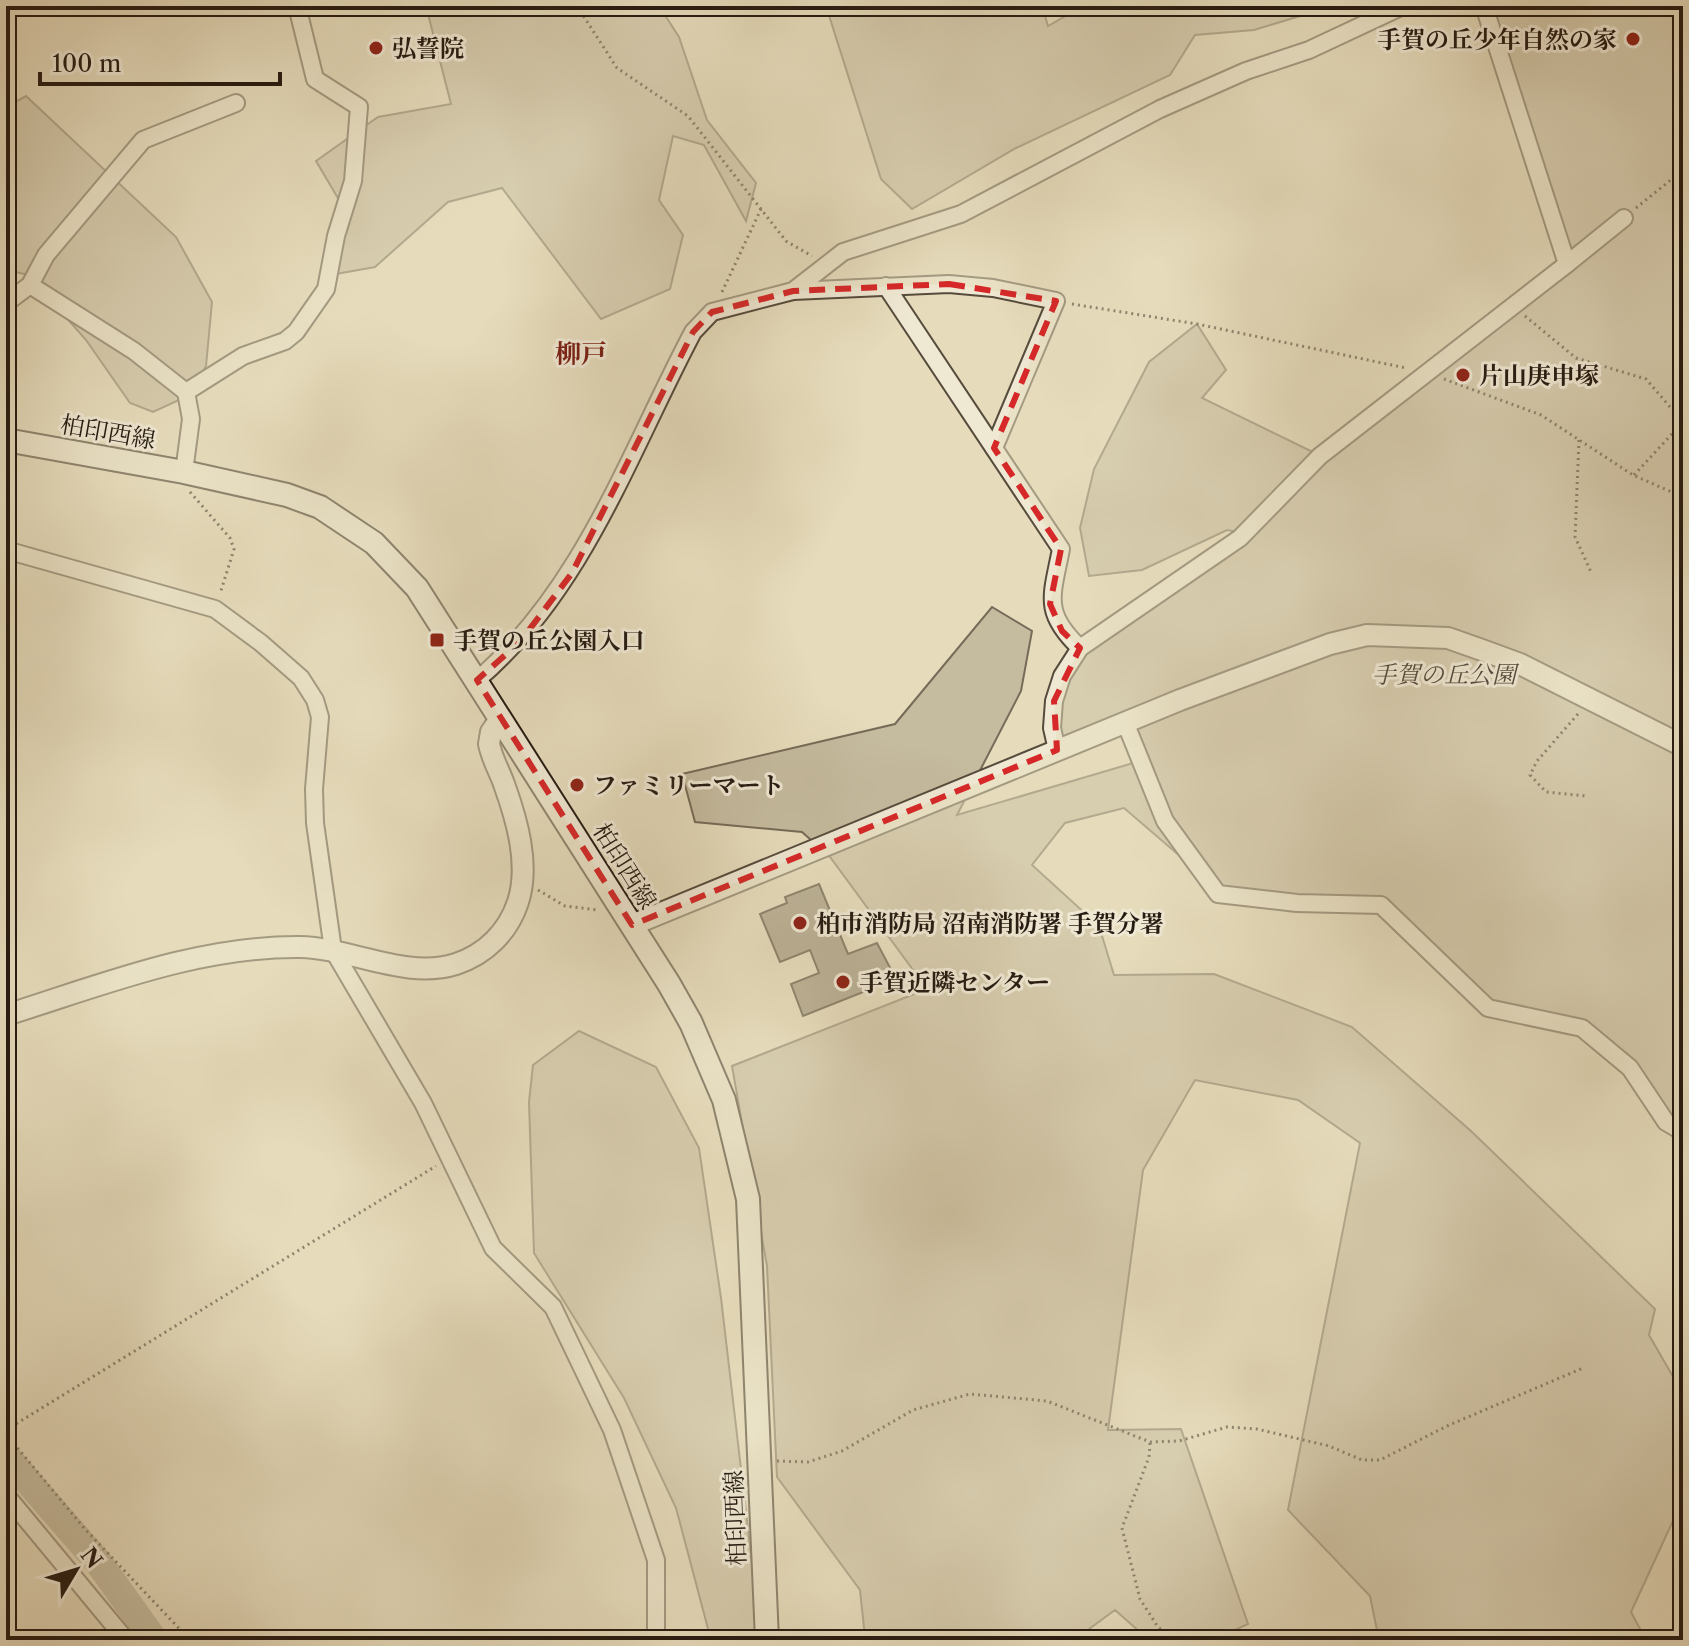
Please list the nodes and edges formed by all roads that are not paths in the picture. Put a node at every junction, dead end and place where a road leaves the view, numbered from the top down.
1 (297, 6) edge
2 (1403, 6) edge
3 (1484, 6) edge
4 (236, 103) dead end
5 (1624, 218) road end
6 (1567, 264) junction
7 (30, 285) junction
8 (886, 286) junction
9 (793, 291) junction
10 (6, 303) edge
11 (186, 392) junction
12 (6, 440) edge
13 (994, 448) junction
14 (176, 471) junction
15 (6, 550) edge
16 (1080, 648) junction
17 (477, 680) junction
18 (500, 719) junction
19 (1125, 722) junction
20 (1683, 746) edge
21 (1057, 750) junction
22 (627, 917) junction
23 (333, 950) junction
24 (6, 1015) edge
25 (1683, 1132) edge
26 (6, 1495) edge
27 (126, 1640) edge
28 (656, 1640) edge
29 (767, 1640) edge

1 - 11 street
2 - 9 street
3 - 6 street
4 - 7 street
5 - 6 street
6 - 16 street
7 - 10 street
7 - 11 street
8 - 9 street
8 - 13 street
8 - 13 street
9 - 17 street
11 - 14 street
12 - 14 main road, 柏印西線
13 - 16 street
14 - 17 main road, 柏印西線
15 - 23 street
16 - 21 street
17 - 18 main road, 柏印西線
18 - 22 main road, 柏印西線
18 - 23 street
19 - 20 street
19 - 21 street
19 - 25 street
21 - 22 street
22 - 29 main road, 柏印西線
23 - 24 street
23 - 28 street
26 - 27 street

